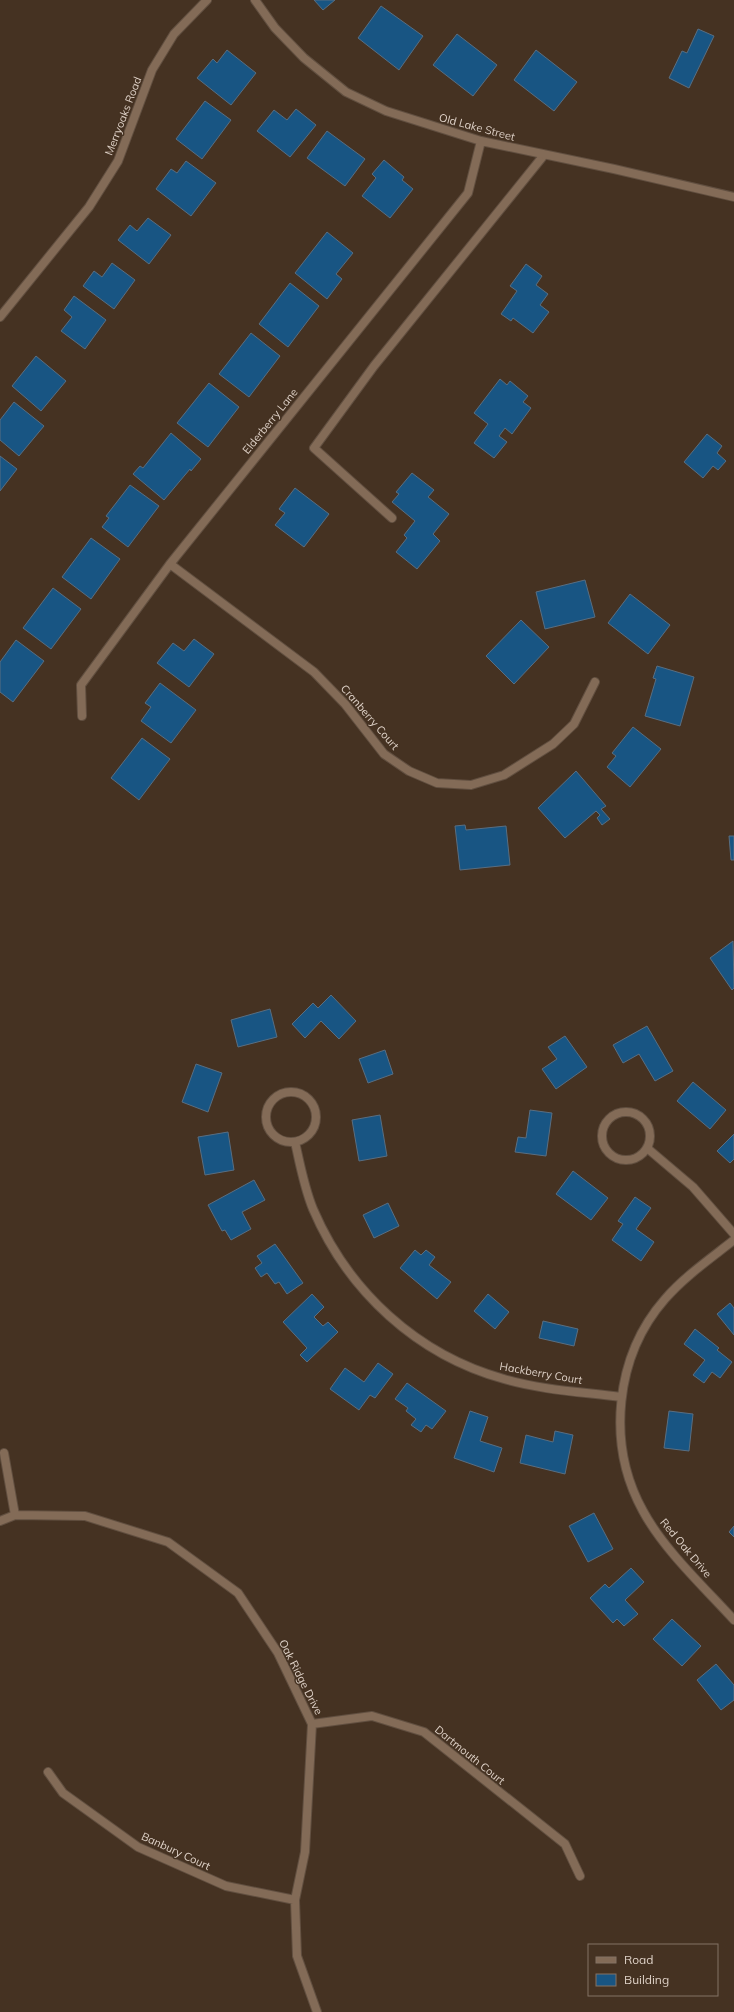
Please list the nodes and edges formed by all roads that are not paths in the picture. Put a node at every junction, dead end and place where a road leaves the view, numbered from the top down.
1 (207, 0) edge
2 (255, 0) edge
3 (481, 142) junction
4 (544, 155) junction
5 (734, 197) edge
6 (0, 317) edge
7 (392, 518) dead end
8 (170, 564) junction
9 (594, 682) dead end
10 (82, 716) dead end
11 (295, 1142) junction
12 (648, 1148) junction
13 (734, 1234) edge
14 (734, 1240) edge
15 (621, 1397) junction
16 (4, 1453) dead end
17 (15, 1515) junction
18 (0, 1521) edge
19 (734, 1620) edge
20 (312, 1724) junction
21 (48, 1772) dead end
22 (580, 1876) dead end
23 (295, 1900) junction
24 (317, 2012) edge

1 - 6 street, Merryoaks Road
2 - 3 street, Old Lake Street
3 - 4 street, Old Lake Street
3 - 8 street, Elderberry Lane
4 - 5 street, Old Lake Street
4 - 7 street
8 - 9 street, Cranberry Court
8 - 10 street, Elderberry Lane
11 - 11 street
11 - 15 street, Hackberry Court
12 - 12 street
12 - 13 street
14 - 15 street, Red Oak Drive
15 - 19 street, Red Oak Drive
16 - 17 street
17 - 18 street, Oak Ridge Drive
17 - 20 street, Oak Ridge Drive
20 - 22 street, Dartmouth Court
20 - 23 street, Oak Ridge Drive
21 - 23 street, Banbury Court
23 - 24 street, Oak Ridge Drive

